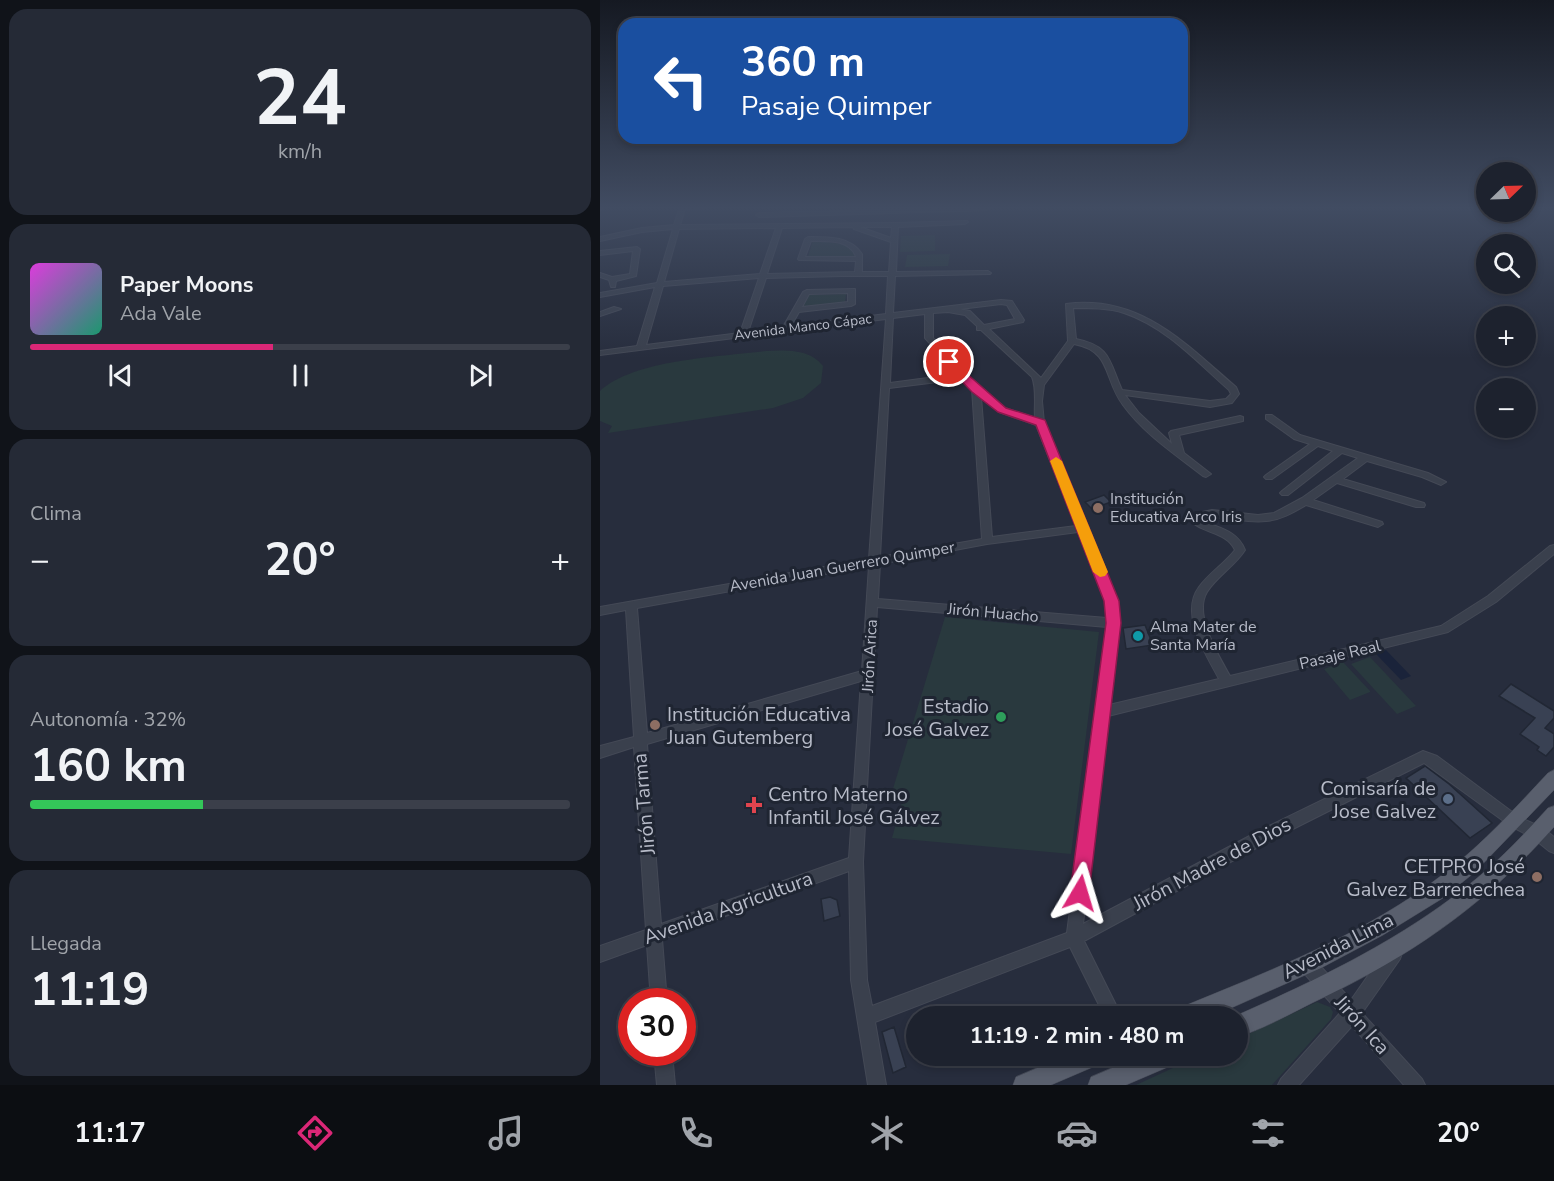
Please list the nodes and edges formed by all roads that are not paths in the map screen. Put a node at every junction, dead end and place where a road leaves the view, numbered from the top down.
1 (636, 257) edge
2 (667, 257) edge
3 (768, 257) edge
4 (802, 257) edge
5 (894, 257) edge
6 (860, 259) joint
7 (988, 273) dead end
8 (761, 274) junction
9 (858, 274) junction
10 (600, 275) edge
11 (892, 276) junction
12 (612, 279) junction
13 (658, 285) junction
14 (612, 292) junction
15 (600, 295) edge
16 (617, 309) dead end
17 (796, 310) junction
18 (944, 310) junction
19 (929, 312) junction
20 (600, 315) edge
21 (889, 317) junction
22 (980, 328) junction
23 (785, 330) junction
24 (743, 335) junction
25 (1072, 340) junction
26 (641, 348) junction
27 (600, 353) edge
28 (964, 376) junction
29 (1040, 385) junction
30 (884, 386) junction
31 (976, 389) junction
32 (1119, 392) junction
33 (1002, 410) junction
34 (978, 414) junction
35 (1269, 417) dead end
36 (1240, 419) dead end
37 (1041, 423) junction
38 (1317, 443) junction
39 (1340, 450) junction
40 (1180, 454) junction
41 (1366, 458) junction
42 (1206, 474) dead end
43 (1269, 477) dead end
44 (1334, 479) junction
45 (1441, 482) dead end
46 (1285, 493) dead end
47 (1304, 501) junction
48 (1420, 505) dead end
49 (1378, 524) dead end
50 (1084, 528) junction
51 (987, 541) junction
52 (1554, 548) edge
53 (876, 560) junction
54 (873, 603) junction
55 (630, 606) junction
56 (600, 611) edge
57 (1113, 623) junction
58 (869, 674) junction
59 (1227, 681) junction
60 (1102, 712) junction
61 (639, 741) junction
62 (600, 752) edge
63 (1554, 777) edge
64 (1554, 814) edge
65 (1514, 821) junction
66 (1538, 833) junction
67 (1554, 846) edge
68 (856, 862) junction
69 (654, 934) junction
70 (1074, 938) junction
71 (1396, 950) junction
72 (600, 954) edge
73 (1308, 965) junction
74 (1328, 987) junction
75 (658, 988) edge
76 (1108, 1006) edge
77 (1211, 1006) edge
78 (1351, 1014) junction
79 (865, 1017) junction
80 (1248, 1022) edge
81 (664, 1066) edge
82 (1069, 1066) edge
83 (1144, 1066) edge
84 (666, 1085) edge
85 (877, 1085) edge
86 (1024, 1085) edge
87 (1099, 1085) edge
88 (1287, 1085) edge
89 (1416, 1085) edge

1 - 12 street
2 - 13 street
3 - 8 street
4 - 6 street
5 - 11 street, Jirón Arica
6 - 9 street
7 - 11 street
8 - 9 street
8 - 13 street
8 - 24 street
9 - 11 street
10 - 12 street
11 - 21 street, Jirón Arica
12 - 14 street
13 - 14 street
13 - 26 street
14 - 15 street
16 - 20 street
17 - 17 street
17 - 23 street
18 - 19 street, Avenida Manco Cápac
18 - 22 street
18 - 22 street, Avenida Manco Cápac
19 - 21 street, Avenida Manco Cápac
19 - 28 street
21 - 23 street, Avenida Manco Cápac
21 - 30 street, Jirón Arica
22 - 29 street
23 - 24 street, Avenida Manco Cápac
24 - 26 street, Avenida Manco Cápac
25 - 29 street
25 - 32 street
25 - 32 street
26 - 27 street, Avenida Manco Cápac
28 - 30 street
28 - 31 street
29 - 37 street
30 - 53 street, Jirón Arica
31 - 33 street
31 - 34 street
32 - 40 street
33 - 34 street
33 - 37 street
34 - 51 street
35 - 38 street
36 - 40 street
37 - 50 street
38 - 39 street
38 - 43 street
39 - 41 street
39 - 46 street
40 - 42 street
41 - 44 street
41 - 45 street
44 - 47 street
44 - 48 street
47 - 49 street
47 - 59 street
50 - 51 street, Avenida Juan Guerrero Quimper
50 - 57 street
51 - 53 street, Avenida Juan Guerrero Quimper
52 - 59 street, Pasaje Real
53 - 54 street, Jirón Arica
53 - 55 street, Avenida Juan Guerrero Quimper
54 - 57 street, Jirón Huacho
54 - 58 street, Jirón Arica
55 - 56 street, Avenida Juan Guerrero Quimper
55 - 61 street, Jirón Tarma
57 - 60 street
58 - 61 street
58 - 68 street, Jirón Arica
59 - 60 street, Pasaje Real
60 - 70 street
61 - 62 street
61 - 69 street, Jirón Tarma
63 - 65 main road, Avenida Lima
64 - 66 main road, Avenida Lima
65 - 66 street
65 - 70 street, Jirón Madre de Dios
65 - 73 main road, Avenida Lima
66 - 67 street
66 - 71 main road, Avenida Lima
68 - 69 street, Avenida Agricultura
68 - 79 street, Jirón Arica
69 - 72 street, Avenida Agricultura
69 - 75 street, Jirón Tarma
70 - 76 street
70 - 79 street, Jirón Madre de Dios
71 - 74 main road, Avenida Lima
71 - 78 street
73 - 74 street, Jirón Ica
73 - 77 main road, Avenida Lima
74 - 78 street, Jirón Ica
74 - 80 main road, Avenida Lima
78 - 88 street
78 - 89 street, Jirón Ica
79 - 85 street, Jirón Arica
81 - 84 street
82 - 86 main road
83 - 87 main road

